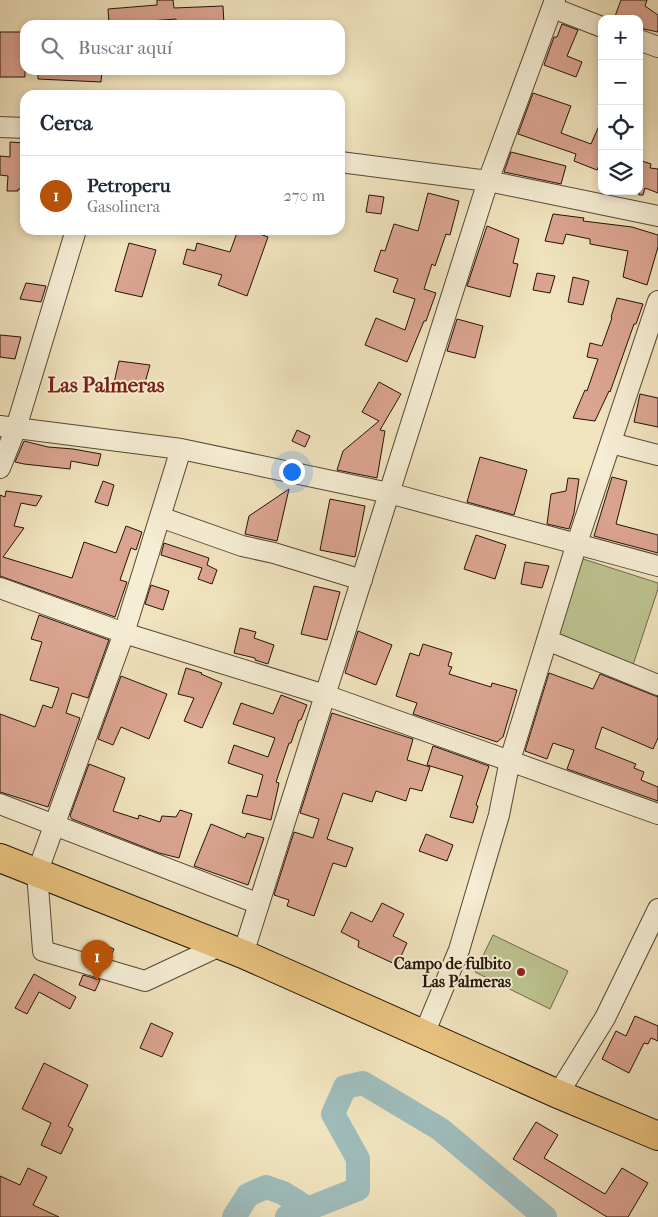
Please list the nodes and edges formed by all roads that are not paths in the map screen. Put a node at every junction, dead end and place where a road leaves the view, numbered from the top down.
1 (554, 4) edge
2 (598, 24) edge
3 (643, 41) edge
4 (658, 47) edge
5 (0, 127) edge
6 (20, 128) edge
7 (345, 163) edge
8 (488, 180) junction
9 (658, 216) edge
10 (74, 235) edge
11 (658, 302) edge
12 (652, 341) edge
13 (8, 427) edge
14 (610, 443) junction
15 (181, 449) junction
16 (658, 455) edge
17 (0, 468) edge
18 (389, 493) junction
19 (160, 517) junction
20 (577, 544) junction
21 (658, 566) edge
22 (362, 580) junction
23 (0, 588) edge
24 (124, 633) junction
25 (547, 640) junction
26 (658, 685) edge
27 (325, 695) junction
28 (510, 760) junction
29 (0, 804) edge
30 (658, 814) edge
31 (54, 825) junction
32 (0, 858) edge
33 (37, 873) junction
34 (259, 904) junction
35 (658, 909) edge
36 (233, 950) junction
37 (424, 1034) junction
38 (558, 1094) junction
39 (658, 1136) edge

1 - 2 street
1 - 8 street
3 - 4 street
5 - 6 street
7 - 8 street
8 - 9 street
8 - 18 street
10 - 13 street
11 - 12 street
12 - 14 street
13 - 15 street
13 - 17 street
14 - 16 street
14 - 20 street
15 - 18 street
15 - 19 street
18 - 20 street
18 - 22 street
19 - 22 street
19 - 24 street
20 - 21 street
20 - 25 street
22 - 27 street
23 - 24 street
24 - 27 street
24 - 31 street
25 - 26 street
25 - 28 street
27 - 28 street
27 - 34 street
28 - 30 street
28 - 37 street
29 - 31 street
31 - 33 street
31 - 34 street
32 - 33 highway
33 - 36 highway
33 - 36 street
34 - 36 street
35 - 38 street
36 - 37 highway
37 - 38 highway
38 - 39 highway

